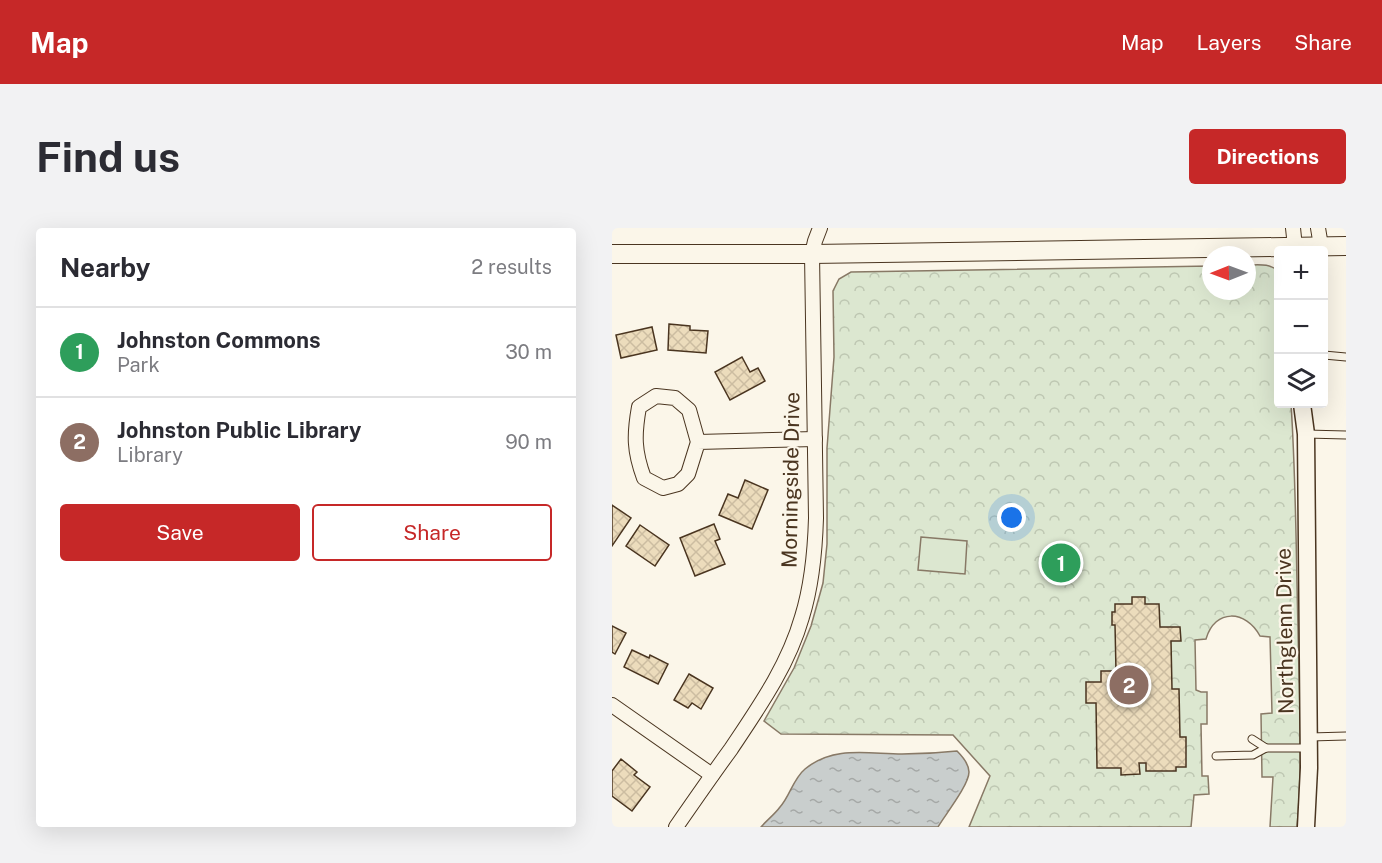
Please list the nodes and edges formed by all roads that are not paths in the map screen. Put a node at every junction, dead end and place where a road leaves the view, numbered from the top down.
1 (1293, 228) edge
2 (1318, 228) edge
3 (814, 238) edge
4 (1295, 246) edge
5 (1321, 246) edge
6 (1346, 246) edge
7 (1328, 247) edge
8 (1274, 249) edge
9 (612, 254) edge
10 (1328, 356) edge
11 (1346, 357) edge
12 (1303, 408) edge
13 (1310, 408) edge
14 (1306, 434) junction
15 (1346, 435) edge
16 (815, 439) junction
17 (698, 442) junction
18 (612, 705) edge
19 (1346, 736) edge
20 (1252, 739) dead end
21 (1308, 742) junction
22 (1266, 748) junction
23 (1216, 756) dead end
24 (712, 775) junction
25 (676, 827) edge
26 (1306, 827) edge

1 - 4 street
2 - 5 street
3 - 8 main road
3 - 9 main road
3 - 16 street, Morningside Drive
6 - 7 main road
10 - 11 lane
12 - 14 street, Northglenn Drive
13 - 14 street, Northglenn Drive
14 - 15 lane
14 - 21 street, Northglenn Drive
16 - 17 street
16 - 24 street, Morningside Drive
17 - 17 street
18 - 24 street
19 - 21 lane
20 - 22 lane
21 - 22 lane
21 - 26 street, Northglenn Drive
22 - 23 lane
24 - 25 street, Morningside Drive

